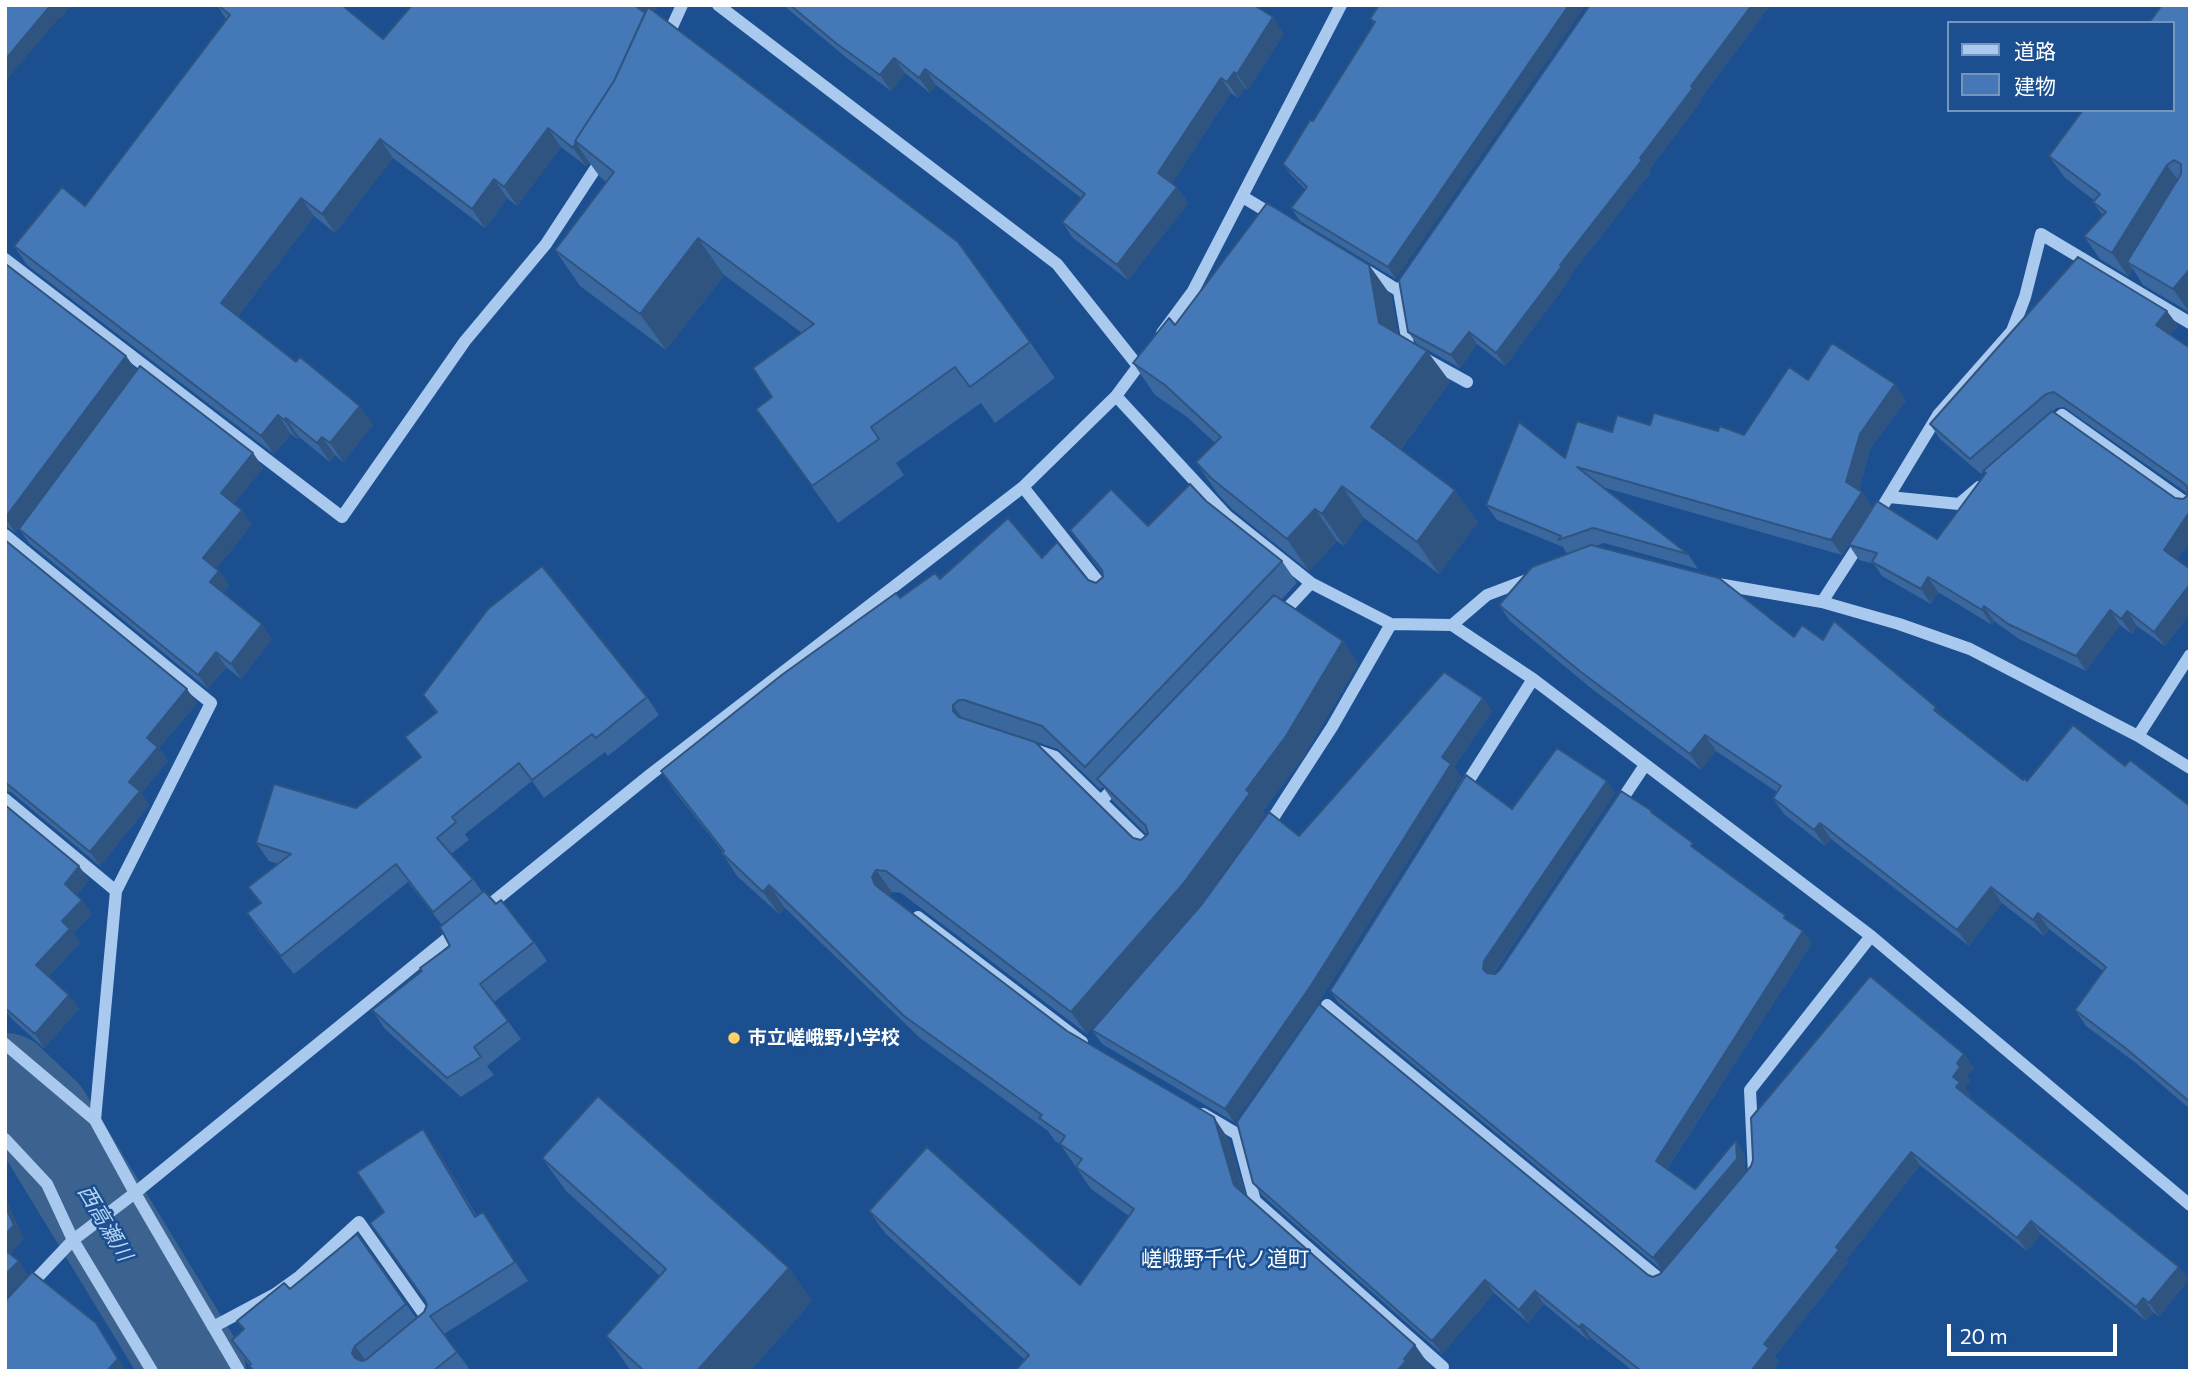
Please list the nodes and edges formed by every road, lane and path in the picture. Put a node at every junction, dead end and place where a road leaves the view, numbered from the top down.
1 (682, 5) edge
2 (718, 5) edge
3 (1337, 7) edge
4 (659, 53) edge
5 (610, 146) edge
6 (1243, 197) junction
7 (1288, 224) edge
8 (5, 259) edge
9 (1355, 264) edge
10 (1415, 268) edge
11 (2140, 275) edge
12 (2132, 288) junction
13 (1399, 290) junction
14 (2190, 323) edge
15 (1138, 366) junction
16 (149, 368) junction
17 (140, 379) edge
18 (1467, 382) dead end
19 (1116, 396) junction
20 (2042, 433) edge
21 (1990, 477) edge
22 (1023, 487) junction
23 (1889, 497) junction
24 (2190, 506) edge
25 (26, 533) edge
26 (5, 534) edge
27 (18, 544) junction
28 (1538, 575) edge
29 (1702, 580) edge
30 (1311, 583) junction
31 (1110, 597) edge
32 (1822, 602) junction
33 (1273, 622) edge
34 (1391, 624) junction
35 (1452, 625) junction
36 (2190, 655) edge
37 (1533, 679) junction
38 (2138, 736) junction
39 (1016, 744) edge
40 (1645, 765) junction
41 (2190, 768) edge
42 (1130, 772) edge
43 (5, 799) edge
44 (1101, 801) junction
45 (1452, 807) edge
46 (1607, 821) edge
47 (1256, 843) edge
48 (1155, 854) edge
49 (116, 891) junction
50 (906, 908) edge
51 (1871, 936) junction
52 (1334, 993) edge
53 (1097, 1035) edge
54 (5, 1044) edge
55 (1191, 1107) edge
56 (95, 1120) junction
57 (5, 1139) edge
58 (1745, 1184) edge
59 (135, 1193) junction
60 (2190, 1205) edge
61 (73, 1240) junction
62 (1671, 1272) edge
63 (5, 1312) edge
64 (213, 1327) junction
65 (422, 1332) edge
66 (1443, 1367) dead end
67 (152, 1371) edge
68 (239, 1371) edge

1 - 4 street
2 - 15 street
3 - 6 street
5 - 16 street
6 - 7 street
6 - 15 street
8 - 16 street
9 - 13 street
10 - 13 street
11 - 12 street
12 - 14 street
12 - 23 street
13 - 18 street
15 - 19 street
16 - 17 street
19 - 22 street
19 - 30 street
20 - 24 street
21 - 23 street
22 - 31 street
22 - 59 street
23 - 32 street
25 - 27 street
26 - 27 street
27 - 49 street
28 - 35 street
29 - 32 street
30 - 33 street
30 - 34 street
32 - 38 street
34 - 35 street
34 - 47 street
35 - 37 street
36 - 38 street
37 - 40 street
37 - 45 street
38 - 41 street
39 - 44 street
40 - 46 street
40 - 51 street
42 - 44 street
43 - 49 street
44 - 48 street
49 - 56 street
50 - 53 street
51 - 58 street
51 - 60 street
52 - 62 street
54 - 56 street
55 - 66 street
56 - 59 street
57 - 61 street
59 - 61 street
59 - 64 street
61 - 63 street
61 - 67 street
64 - 65 street
64 - 68 street

